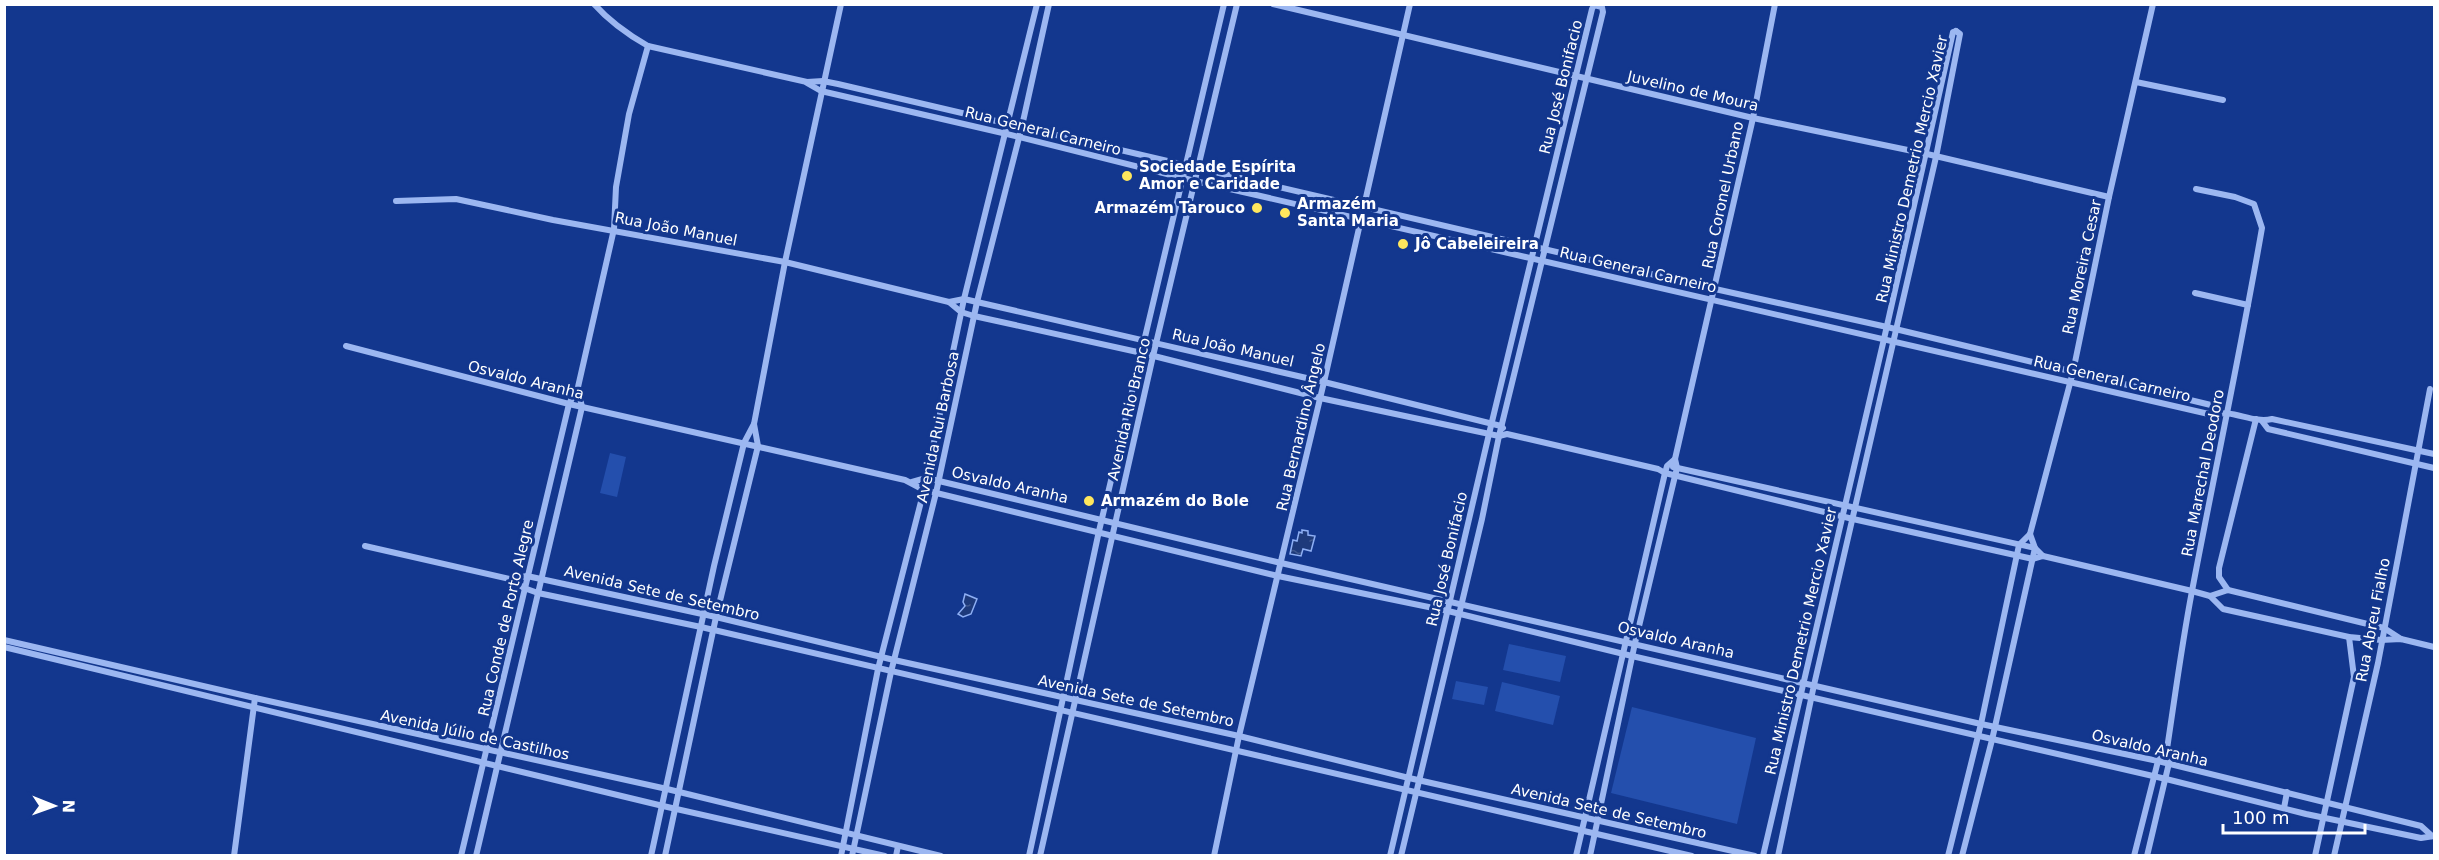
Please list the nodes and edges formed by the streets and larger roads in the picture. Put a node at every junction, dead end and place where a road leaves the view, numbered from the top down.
1 (594, 4) edge
2 (841, 4) edge
3 (1037, 4) edge
4 (1049, 4) edge
5 (1224, 4) edge
6 (1237, 4) edge
7 (1273, 4) edge
8 (1410, 4) edge
9 (1774, 4) edge
10 (2153, 4) edge
11 (1403, 36) junction
12 (1029, 37) junction
13 (1041, 40) junction
14 (648, 46) junction
15 (1577, 76) junction
16 (1586, 78) junction
17 (823, 81) junction
18 (807, 82) junction
19 (2136, 82) junction
20 (1203, 88) junction
21 (821, 91) junction
22 (1216, 92) junction
23 (2223, 100) dead end
24 (1753, 118) junction
25 (1009, 123) junction
26 (1022, 126) junction
27 (1007, 134) junction
28 (1019, 137) junction
29 (1105, 145) junction
30 (1927, 154) junction
31 (1936, 157) junction
32 (1102, 158) junction
33 (1185, 164) junction
34 (1199, 167) junction
35 (1230, 174) junction
36 (1182, 177) junction
37 (1196, 181) junction
38 (1269, 184) junction
39 (1227, 189) junction
40 (2196, 189) dead end
41 (1315, 194) junction
42 (2109, 197) junction
43 (1266, 198) junction
44 (396, 201) dead end
45 (1365, 206) junction
46 (1311, 208) junction
47 (986, 215) junction
48 (1404, 215) junction
49 (999, 218) junction
50 (1362, 220) junction
51 (1451, 227) junction
52 (1399, 228) junction
53 (614, 229) junction
54 (1491, 236) junction
55 (1447, 238) junction
56 (1534, 247) junction
57 (1487, 248) junction
58 (1544, 249) junction
59 (1577, 256) junction
60 (1531, 257) junction
61 (1163, 260) junction
62 (1542, 260) junction
63 (785, 262) junction
64 (1176, 263) junction
65 (1574, 267) junction
66 (1621, 267) junction
67 (1617, 277) junction
68 (1668, 278) junction
69 (1664, 288) junction
70 (1715, 289) junction
71 (2195, 293) dead end
72 (1750, 297) junction
73 (964, 299) junction
74 (1711, 299) junction
75 (949, 302) junction
76 (977, 302) junction
77 (2248, 305) junction
78 (1792, 306) junction
79 (1747, 307) junction
80 (961, 312) junction
81 (974, 316) junction
82 (1835, 316) junction
83 (1790, 317) junction
84 (1080, 326) junction
85 (1832, 327) junction
86 (1887, 327) junction
87 (1895, 330) junction
88 (1931, 338) junction
89 (1077, 339) junction
90 (1884, 339) junction
91 (1146, 340) junction
92 (1893, 341) junction
93 (1156, 343) junction
94 (346, 346) dead end
95 (1969, 347) junction
96 (1928, 349) junction
97 (1142, 353) junction
98 (1153, 356) junction
99 (1215, 356) junction
100 (2008, 356) junction
101 (1966, 358) junction
102 (2004, 367) junction
103 (1211, 370) junction
104 (2073, 372) junction
105 (2102, 378) junction
106 (1324, 382) junction
107 (2071, 382) junction
108 (578, 387) junction
109 (2430, 388) dead end
110 (2099, 389) junction
111 (2147, 389) junction
112 (1320, 398) junction
113 (2185, 398) junction
114 (2144, 399) junction
115 (943, 401) junction
116 (1408, 403) junction
117 (569, 404) junction
118 (955, 404) junction
119 (582, 406) junction
120 (2182, 408) junction
121 (2223, 413) junction
122 (1405, 416) junction
123 (2256, 420) junction
124 (2290, 423) junction
125 (754, 424) junction
126 (1492, 424) junction
127 (1502, 426) junction
128 (1864, 426) junction
129 (1873, 427) junction
130 (2325, 430) junction
131 (2287, 433) junction
132 (1489, 434) junction
133 (1507, 434) junction
134 (1122, 436) junction
135 (1499, 436) junction
136 (1134, 439) junction
137 (2322, 441) junction
138 (2374, 441) junction
139 (744, 443) junction
140 (758, 446) junction
141 (2419, 450) junction
142 (2371, 453) junction
143 (2434, 454) edge
144 (1675, 459) junction
145 (2416, 463) junction
146 (1667, 466) junction
147 (1658, 468) junction
148 (1677, 468) junction
149 (2434, 468) edge
150 (1665, 473) junction
151 (1675, 476) junction
152 (926, 478) junction
153 (939, 481) junction
154 (912, 482) junction
155 (1766, 487) junction
156 (924, 489) junction
157 (936, 493) junction
158 (1763, 497) junction
159 (1845, 505) junction
160 (1855, 507) junction
161 (1470, 516) junction
162 (1842, 516) junction
163 (1102, 519) junction
164 (1482, 519) junction
165 (1853, 519) junction
166 (1116, 522) junction
167 (1941, 527) junction
168 (538, 530) junction
169 (1099, 531) junction
170 (552, 533) junction
171 (2030, 534) junction
172 (1113, 535) junction
173 (1939, 538) junction
174 (2019, 545) junction
175 (365, 546) dead end
176 (2035, 548) junction
177 (1646, 555) junction
178 (2016, 555) junction
179 (2043, 556) junction
180 (1656, 558) junction
181 (2033, 559) junction
182 (1281, 563) junction
183 (714, 566) junction
184 (728, 569) junction
185 (527, 576) junction
186 (1278, 576) junction
187 (510, 579) junction
188 (541, 579) junction
189 (524, 588) junction
190 (2228, 590) junction
191 (2192, 591) junction
192 (538, 593) junction
193 (2210, 596) junction
194 (1451, 601) junction
195 (1462, 604) junction
196 (662, 605) junction
197 (1448, 611) junction
198 (703, 614) junction
199 (1459, 614) junction
200 (892, 615) junction
201 (716, 617) junction
202 (659, 618) junction
203 (905, 618) junction
204 (701, 627) junction
205 (2384, 628) junction
206 (713, 630) junction
207 (2349, 637) junction
208 (2401, 639) junction
209 (4, 640) edge
210 (2381, 640) junction
211 (1076, 641) junction
212 (1626, 641) junction
213 (1635, 643) junction
214 (1088, 644) junction
215 (1997, 644) junction
216 (2434, 647) edge
217 (4, 648) edge
218 (2012, 648) junction
219 (1623, 653) junction
220 (1632, 656) junction
221 (881, 657) junction
222 (894, 660) junction
223 (878, 669) junction
224 (134, 670) junction
225 (506, 670) junction
226 (891, 672) junction
227 (519, 675) junction
228 (131, 679) junction
229 (1802, 682) junction
230 (1814, 685) junction
231 (1799, 694) junction
232 (1812, 697) junction
233 (255, 698) junction
234 (1064, 698) junction
235 (1075, 700) junction
236 (253, 709) junction
237 (682, 710) junction
238 (1060, 711) junction
239 (696, 713) junction
240 (1071, 713) junction
241 (1981, 724) junction
242 (378, 726) junction
243 (1995, 726) junction
244 (1239, 736) junction
245 (1978, 736) junction
246 (376, 737) junction
247 (1992, 740) junction
248 (2078, 744) junction
249 (2167, 749) junction
250 (488, 750) junction
251 (1236, 752) junction
252 (500, 753) junction
253 (2074, 758) junction
254 (2158, 761) junction
255 (485, 762) junction
256 (2169, 763) junction
257 (497, 766) junction
258 (2154, 776) junction
259 (1409, 778) junction
260 (2166, 779) junction
261 (1419, 781) junction
262 (667, 789) junction
263 (1407, 790) junction
264 (854, 792) junction
265 (2288, 792) junction
266 (679, 793) junction
267 (1416, 793) junction
268 (865, 794) junction
269 (2329, 803) junction
270 (663, 806) junction
271 (2344, 807) junction
272 (676, 808) junction
273 (2284, 808) junction
274 (1585, 817) junction
275 (2325, 818) junction
276 (1598, 821) junction
277 (2340, 821) junction
278 (1582, 832) junction
279 (1395, 833) junction
280 (846, 834) junction
281 (1595, 834) junction
282 (857, 836) junction
283 (1406, 836) junction
284 (2433, 836) edge
285 (843, 846) junction
286 (898, 846) junction
287 (464, 848) junction
288 (853, 852) edge
289 (652, 853) edge
290 (477, 854) edge
291 (234, 855) edge
292 (462, 855) edge
293 (665, 855) edge
294 (841, 855) edge
295 (885, 855) edge
296 (896, 855) edge
297 (941, 855) edge
298 (1029, 855) edge
299 (1040, 855) edge
300 (1214, 855) edge
301 (1390, 855) edge
302 (1401, 855) edge
303 (1576, 855) edge
304 (1590, 855) edge
305 (1692, 855) edge
306 (1755, 855) edge
307 (1763, 855) edge
308 (1778, 855) edge
309 (1948, 855) edge
310 (1962, 855) edge
311 (2136, 855) edge
312 (2147, 855) edge
313 (2315, 855) edge
314 (2334, 855) edge

1 - 14 street, Rua General Carneiro
2 - 17 street
3 - 12 street, Avenida Rui Barbosa
4 - 13 street, Avenida Rui Barbosa
5 - 20 street, Avenida Rio Branco
6 - 22 street, Avenida Rio Branco
7 - 11 street, Juvelino de Moura
8 - 11 street, Rua Bernardino Ângelo
9 - 24 street, Rua Coronel Urbano
10 - 19 street, Rua Moreira Cesar
11 - 15 street, Juvelino de Moura
11 - 45 street, Rua Bernardino Ângelo
12 - 13 street
12 - 25 street, Avenida Rui Barbosa
13 - 26 street, Avenida Rui Barbosa
14 - 18 street, Rua General Carneiro
14 - 53 street, Rua Conde de Porto Alegre
15 - 16 street, Juvelino de Moura
15 - 16 street, Rua José Bonifacio
15 - 56 street, Rua José Bonifacio
16 - 24 street, Juvelino de Moura
16 - 58 street, Rua José Bonifacio
17 - 18 street, Rua General Carneiro
17 - 21 street
17 - 25 street, Rua General Carneiro
18 - 21 street, Rua General Carneiro
19 - 23 street
19 - 42 street, Rua Moreira Cesar
20 - 22 street
20 - 33 street, Avenida Rio Branco
21 - 27 street, Rua General Carneiro
21 - 63 street
22 - 34 street, Avenida Rio Branco
24 - 30 street, Juvelino de Moura
24 - 70 street, Rua Coronel Urbano
25 - 26 street, Rua General Carneiro
25 - 27 street, Avenida Rui Barbosa
26 - 28 street, Avenida Rui Barbosa
26 - 29 street, Rua General Carneiro
27 - 28 street, Rua General Carneiro
27 - 47 street, Avenida Rui Barbosa
28 - 32 street, Rua General Carneiro
28 - 49 street, Avenida Rui Barbosa
29 - 32 street
29 - 33 street, Rua General Carneiro
30 - 31 street, Juvelino de Moura
30 - 31 street, Rua Ministro Demetrio Mercio Xavier
30 - 86 street, Rua Ministro Demetrio Mercio Xavier
31 - 42 street, Juvelino de Moura
31 - 87 street, Rua Ministro Demetrio Mercio Xavier
32 - 36 street, Rua General Carneiro
33 - 34 street, Rua General Carneiro
33 - 36 street, Avenida Rio Branco
34 - 35 street, Rua General Carneiro
34 - 37 street, Avenida Rio Branco
35 - 38 street, Rua General Carneiro
35 - 39 street
36 - 37 street, Rua General Carneiro
36 - 61 street, Avenida Rio Branco
37 - 39 street, Rua General Carneiro
37 - 64 street, Avenida Rio Branco
38 - 41 street, Rua General Carneiro
38 - 43 street
39 - 43 street, Rua General Carneiro
40 - 77 street, Rua Marechal Deodoro
41 - 45 street, Rua General Carneiro
41 - 46 street
42 - 104 street, Rua Moreira Cesar
43 - 46 street, Rua General Carneiro
44 - 53 street, Rua João Manuel
45 - 48 street, Rua General Carneiro
45 - 50 street, Rua Bernardino Ângelo
46 - 50 street, Rua General Carneiro
47 - 49 street
47 - 73 street, Avenida Rui Barbosa
48 - 51 street, Rua General Carneiro
48 - 52 street
49 - 76 street, Avenida Rui Barbosa
50 - 52 street, Rua General Carneiro
50 - 106 street, Rua Bernardino Ângelo
51 - 54 street, Rua General Carneiro
51 - 55 street
52 - 55 street, Rua General Carneiro
53 - 63 street, Rua João Manuel
53 - 108 street, Rua Conde de Porto Alegre
54 - 56 street, Rua General Carneiro
54 - 57 street
55 - 57 street, Rua General Carneiro
56 - 58 street, Rua General Carneiro
56 - 60 street, Rua José Bonifacio
57 - 60 street, Rua General Carneiro
58 - 59 street, Rua General Carneiro
58 - 62 street, Rua José Bonifacio
59 - 65 street
59 - 66 street, Rua General Carneiro
60 - 62 street, Rua General Carneiro
60 - 126 street, Rua José Bonifacio
61 - 64 street
61 - 91 street, Avenida Rio Branco
62 - 65 street, Rua General Carneiro
62 - 127 street, Rua José Bonifacio
63 - 75 street, Rua João Manuel
63 - 125 street
64 - 93 street, Avenida Rio Branco
65 - 67 street, Rua General Carneiro
66 - 67 street
66 - 68 street, Rua General Carneiro
67 - 69 street, Rua General Carneiro
68 - 69 street
68 - 70 street, Rua General Carneiro
69 - 74 street, Rua General Carneiro
70 - 72 street, Rua General Carneiro
70 - 74 street, Rua Coronel Urbano
71 - 77 street
72 - 78 street, Rua General Carneiro
72 - 79 street
73 - 75 street, Rua João Manuel
73 - 76 street, Rua João Manuel
73 - 80 street, Avenida Rui Barbosa
74 - 79 street, Rua General Carneiro
74 - 144 street, Rua Coronel Urbano
75 - 80 street, Rua João Manuel
76 - 81 street, Avenida Rui Barbosa
76 - 84 street, Rua João Manuel
77 - 121 street, Rua Marechal Deodoro
78 - 82 street, Rua General Carneiro
78 - 83 street
79 - 83 street, Rua General Carneiro
80 - 81 street, Rua João Manuel
80 - 115 street, Avenida Rui Barbosa
81 - 89 street, Rua João Manuel
81 - 118 street, Avenida Rui Barbosa
82 - 85 street
82 - 86 street, Rua General Carneiro
83 - 85 street, Rua General Carneiro
84 - 89 street
84 - 91 street, Rua João Manuel
85 - 90 street, Rua General Carneiro
86 - 87 street, Rua General Carneiro
86 - 90 street, Rua Ministro Demetrio Mercio Xavier
87 - 88 street, Rua General Carneiro
87 - 92 street, Rua Ministro Demetrio Mercio Xavier
88 - 95 street, Rua General Carneiro
88 - 96 street
89 - 97 street, Rua João Manuel
90 - 92 street, Rua General Carneiro
90 - 128 street, Rua Ministro Demetrio Mercio Xavier
91 - 93 street, Rua João Manuel
91 - 97 street, Avenida Rio Branco
92 - 96 street, Rua General Carneiro
92 - 129 street, Rua Ministro Demetrio Mercio Xavier
93 - 98 street, Avenida Rio Branco
93 - 99 street, Rua João Manuel
94 - 117 street, Osvaldo Aranha
95 - 100 street, Rua General Carneiro
95 - 101 street
96 - 101 street, Rua General Carneiro
97 - 98 street, Rua João Manuel
97 - 134 street, Avenida Rio Branco
98 - 103 street, Rua João Manuel
98 - 136 street, Avenida Rio Branco
99 - 103 street
99 - 106 street, Rua João Manuel
100 - 102 street
100 - 104 street, Rua General Carneiro
101 - 102 street, Rua General Carneiro
102 - 107 street, Rua General Carneiro
103 - 112 street, Rua João Manuel
104 - 105 street, Rua General Carneiro
104 - 107 street, Rua Moreira Cesar
105 - 110 street
105 - 111 street, Rua General Carneiro
106 - 112 street, Rua Bernardino Ângelo
106 - 116 street, Rua João Manuel
107 - 110 street, Rua General Carneiro
107 - 171 street, Rua Moreira Cesar
108 - 117 street, Rua Conde de Porto Alegre
108 - 119 street, Rua Conde de Porto Alegre
109 - 141 street, Rua Abreu Fialho
110 - 114 street, Rua General Carneiro
111 - 113 street, Rua General Carneiro
111 - 114 street
112 - 122 street, Rua João Manuel
112 - 182 street, Rua Bernardino Ângelo
113 - 120 street
113 - 121 street, Rua General Carneiro
114 - 120 street, Rua General Carneiro
115 - 118 street
115 - 152 street, Avenida Rui Barbosa
116 - 122 street
116 - 126 street, Rua João Manuel
117 - 119 street, Osvaldo Aranha
117 - 168 street, Rua Conde de Porto Alegre
118 - 153 street, Avenida Rui Barbosa
119 - 139 street, Osvaldo Aranha
119 - 170 street, Rua Conde de Porto Alegre
120 - 121 street, Rua General Carneiro
121 - 123 street, Rua General Carneiro
121 - 191 street, Rua Marechal Deodoro
122 - 132 street, Rua João Manuel
123 - 124 street, Rua General Carneiro
123 - 131 street, Rua General Carneiro
123 - 190 street
124 - 130 street, Rua General Carneiro
124 - 131 street
125 - 139 street
125 - 140 street
126 - 127 street, Rua João Manuel
126 - 132 street, Rua José Bonifacio
127 - 133 street
127 - 135 street, Rua José Bonifacio
128 - 129 street
128 - 159 street, Rua Ministro Demetrio Mercio Xavier
129 - 160 street, Rua Ministro Demetrio Mercio Xavier
130 - 137 street
130 - 138 street, Rua General Carneiro
131 - 137 street, Rua General Carneiro
132 - 135 street, Rua João Manuel
132 - 161 street, Rua José Bonifacio
133 - 135 street, Rua João Manuel
133 - 147 street, Rua João Manuel
134 - 136 street
134 - 163 street, Avenida Rio Branco
135 - 164 street, Rua José Bonifacio
136 - 166 street, Avenida Rio Branco
137 - 142 street, Rua General Carneiro
138 - 141 street, Rua General Carneiro
138 - 142 street
139 - 140 street, Osvaldo Aranha
139 - 183 street
140 - 154 street, Osvaldo Aranha
140 - 184 street
141 - 143 street, Rua General Carneiro
141 - 145 street, Rua Abreu Fialho
142 - 145 street, Rua General Carneiro
144 - 146 street
144 - 148 street, Rua Coronel Urbano
145 - 149 street, Rua General Carneiro
145 - 205 street, Rua Abreu Fialho
146 - 147 street, Rua João Manuel
146 - 148 street, Rua João Manuel
146 - 150 street
147 - 150 street, Rua João Manuel
148 - 151 street, Rua Coronel Urbano
148 - 155 street, Rua João Manuel
150 - 151 street, Rua João Manuel
150 - 177 street
151 - 158 street, Rua João Manuel
151 - 180 street, Rua Coronel Urbano
152 - 153 street, Osvaldo Aranha
152 - 154 street, Osvaldo Aranha
152 - 156 street, Avenida Rui Barbosa
153 - 157 street, Avenida Rui Barbosa
153 - 163 street, Osvaldo Aranha
154 - 156 street, Osvaldo Aranha
155 - 158 street
155 - 159 street, Rua João Manuel
156 - 157 street, Osvaldo Aranha
156 - 200 street, Avenida Rui Barbosa
157 - 169 street, Osvaldo Aranha
157 - 203 street, Avenida Rui Barbosa
158 - 162 street, Rua João Manuel
159 - 160 street, Rua João Manuel
159 - 162 street, Rua Ministro Demetrio Mercio Xavier
160 - 165 street, Rua Ministro Demetrio Mercio Xavier
160 - 167 street, Rua João Manuel
161 - 164 street
161 - 194 street, Rua José Bonifacio
162 - 165 street, Rua João Manuel
162 - 229 street, Rua Ministro Demetrio Mercio Xavier
163 - 166 street, Osvaldo Aranha
163 - 169 street, Avenida Rio Branco
164 - 195 street, Rua José Bonifacio
165 - 173 street, Rua João Manuel
165 - 230 street, Rua Ministro Demetrio Mercio Xavier
166 - 172 street, Avenida Rio Branco
166 - 182 street, Osvaldo Aranha
167 - 173 street
167 - 174 street, Rua João Manuel
168 - 170 street
168 - 185 street, Rua Conde de Porto Alegre
169 - 172 street, Osvaldo Aranha
169 - 211 street, Avenida Rio Branco
170 - 188 street, Rua Conde de Porto Alegre
171 - 174 street, Rua Moreira Cesar
171 - 176 street
172 - 186 street, Osvaldo Aranha
172 - 214 street, Avenida Rio Branco
173 - 178 street, Rua João Manuel
174 - 176 street, Rua João Manuel
174 - 178 street, Rua Moreira Cesar
175 - 187 street, Avenida Sete de Setembro
176 - 179 street
176 - 181 street
177 - 180 street
177 - 212 street
178 - 181 street, Rua João Manuel
178 - 215 street, Rua Moreira Cesar
179 - 181 street, Rua João Manuel
179 - 191 street, Rua João Manuel
180 - 213 street, Rua Coronel Urbano
181 - 218 street
182 - 186 street, Rua Bernardino Ângelo
182 - 194 street, Osvaldo Aranha
183 - 184 street
183 - 198 street
184 - 201 street
185 - 187 street, Avenida Sete de Setembro
185 - 188 street, Avenida Sete de Setembro
185 - 189 street, Rua Conde de Porto Alegre
186 - 197 street, Osvaldo Aranha
186 - 244 street, Rua Bernardino Ângelo
187 - 189 street, Avenida Sete de Setembro
188 - 192 street, Rua Conde de Porto Alegre
188 - 196 street, Avenida Sete de Setembro
189 - 192 street, Avenida Sete de Setembro
189 - 225 street, Rua Conde de Porto Alegre
190 - 193 street
190 - 205 street, Rua João Manuel
191 - 193 street, Rua João Manuel
191 - 249 street, Rua Marechal Deodoro
192 - 202 street, Avenida Sete de Setembro
192 - 227 street, Rua Conde de Porto Alegre
193 - 207 street, Rua João Manuel
194 - 195 street, Osvaldo Aranha
194 - 197 street, Rua José Bonifacio
195 - 199 street, Rua José Bonifacio
195 - 212 street, Osvaldo Aranha
196 - 198 street, Avenida Sete de Setembro
196 - 202 street
197 - 199 street, Osvaldo Aranha
197 - 259 street, Rua José Bonifacio
198 - 201 street, Avenida Sete de Setembro
198 - 204 street
199 - 219 street, Osvaldo Aranha
199 - 261 street, Rua José Bonifacio
200 - 203 street
200 - 221 street, Avenida Rui Barbosa
201 - 206 street
201 - 221 street, Avenida Sete de Setembro
202 - 204 street, Avenida Sete de Setembro
203 - 222 street, Avenida Rui Barbosa
204 - 206 street, Avenida Sete de Setembro
204 - 237 street
205 - 208 street, Rua João Manuel
205 - 210 street, Rua Abreu Fialho
206 - 223 street, Avenida Sete de Setembro
206 - 239 street
207 - 210 street, Rua João Manuel
207 - 269 street, Rua Abreu Fialho
208 - 210 street, Rua João Manuel
208 - 216 street, Rua João Manuel
209 - 224 street, Avenida Júlio de Castilhos
210 - 271 street, Rua Abreu Fialho
211 - 214 street
211 - 234 street, Avenida Rio Branco
212 - 213 street, Osvaldo Aranha
212 - 219 street
213 - 220 street, Rua Coronel Urbano
213 - 229 street, Osvaldo Aranha
214 - 235 street, Avenida Rio Branco
215 - 218 street
215 - 241 street, Rua Moreira Cesar
217 - 228 street, Avenida Júlio de Castilhos
218 - 243 street
219 - 220 street, Osvaldo Aranha
219 - 274 street
220 - 231 street, Osvaldo Aranha
220 - 276 street, Rua Coronel Urbano
221 - 222 street, Avenida Sete de Setembro
221 - 223 street, Avenida Rui Barbosa
222 - 226 street, Avenida Rui Barbosa
222 - 234 street, Avenida Sete de Setembro
223 - 226 street, Avenida Sete de Setembro
223 - 264 street, Avenida Rui Barbosa
224 - 228 street
224 - 233 street, Avenida Júlio de Castilhos
225 - 227 street
225 - 250 street, Rua Conde de Porto Alegre
226 - 238 street, Avenida Sete de Setembro
226 - 268 street, Avenida Rui Barbosa
227 - 252 street, Rua Conde de Porto Alegre
228 - 236 street, Avenida Júlio de Castilhos
229 - 230 street, Osvaldo Aranha
229 - 231 street, Rua Ministro Demetrio Mercio Xavier
230 - 232 street, Rua Ministro Demetrio Mercio Xavier
230 - 241 street, Osvaldo Aranha
231 - 232 street, Osvaldo Aranha
231 - 307 street, Rua Ministro Demetrio Mercio Xavier
232 - 245 street, Osvaldo Aranha
232 - 308 street, Rua Ministro Demetrio Mercio Xavier
233 - 236 street
233 - 242 street, Avenida Júlio de Castilhos
234 - 235 street, Avenida Sete de Setembro
234 - 238 street, Avenida Rio Branco
235 - 240 street, Avenida Rio Branco
235 - 244 street, Avenida Sete de Setembro
236 - 246 street, Avenida Júlio de Castilhos
236 - 291 street
237 - 239 street
237 - 262 street
238 - 240 street, Avenida Sete de Setembro
238 - 298 street, Avenida Rio Branco
239 - 266 street
240 - 251 street, Avenida Sete de Setembro
240 - 299 street, Avenida Rio Branco
241 - 243 street, Osvaldo Aranha
241 - 245 street, Rua Moreira Cesar
242 - 246 street
242 - 250 street, Avenida Júlio de Castilhos
243 - 247 street
243 - 248 street, Osvaldo Aranha
244 - 251 street, Rua Bernardino Ângelo
244 - 259 street, Avenida Sete de Setembro
245 - 247 street, Osvaldo Aranha
245 - 309 street, Rua Moreira Cesar
246 - 255 street, Avenida Júlio de Castilhos
247 - 253 street, Osvaldo Aranha
247 - 310 street
248 - 253 street
248 - 254 street, Osvaldo Aranha
249 - 254 street, Rua Marechal Deodoro
249 - 256 street, Rua Marechal Deodoro
250 - 252 street, Avenida Júlio de Castilhos
250 - 255 street, Rua Conde de Porto Alegre
251 - 263 street, Avenida Sete de Setembro
251 - 300 street, Rua Bernardino Ângelo
252 - 257 street, Rua Conde de Porto Alegre
252 - 262 street, Avenida Júlio de Castilhos
253 - 258 street, Osvaldo Aranha
254 - 256 street, Osvaldo Aranha
254 - 258 street, Rua Marechal Deodoro
255 - 257 street, Avenida Júlio de Castilhos
255 - 287 street, Rua Conde de Porto Alegre
256 - 260 street, Rua Marechal Deodoro
256 - 265 street, Osvaldo Aranha
257 - 270 street, Avenida Júlio de Castilhos
257 - 290 street, Rua Conde de Porto Alegre
258 - 260 street, Osvaldo Aranha
258 - 311 street, Rua Marechal Deodoro
259 - 261 street, Avenida Sete de Setembro
259 - 263 street, Rua José Bonifacio
260 - 273 street, Osvaldo Aranha
260 - 312 street, Rua Marechal Deodoro
261 - 267 street, Rua José Bonifacio
261 - 274 street, Avenida Sete de Setembro
262 - 266 street, Avenida Júlio de Castilhos
262 - 270 street
263 - 267 street, Avenida Sete de Setembro
263 - 279 street, Rua José Bonifacio
264 - 268 street
264 - 280 street, Avenida Rui Barbosa
265 - 269 street, Osvaldo Aranha
265 - 273 street
266 - 272 street
266 - 280 street, Avenida Júlio de Castilhos
267 - 278 street, Avenida Sete de Setembro
267 - 283 street, Rua José Bonifacio
268 - 282 street, Avenida Rui Barbosa
269 - 271 street, Osvaldo Aranha
269 - 275 street, Rua Abreu Fialho
270 - 272 street, Avenida Júlio de Castilhos
270 - 289 street
271 - 277 street, Rua Abreu Fialho
271 - 284 street, Osvaldo Aranha
272 - 285 street, Avenida Júlio de Castilhos
272 - 293 street
273 - 275 street, Osvaldo Aranha
274 - 276 street, Avenida Sete de Setembro
274 - 278 street
275 - 277 street, Osvaldo Aranha
275 - 313 street, Rua Abreu Fialho
276 - 281 street, Rua Coronel Urbano
276 - 306 street, Avenida Sete de Setembro
277 - 284 street, Osvaldo Aranha
277 - 314 street, Rua Abreu Fialho
278 - 281 street, Avenida Sete de Setembro
278 - 303 street
279 - 283 street
279 - 301 street, Rua José Bonifacio
280 - 282 street, Avenida Júlio de Castilhos
280 - 285 street, Avenida Rui Barbosa
281 - 304 street, Rua Coronel Urbano
281 - 305 street, Avenida Sete de Setembro
282 - 286 street, Avenida Júlio de Castilhos
282 - 288 street, Avenida Rui Barbosa
283 - 302 street, Rua José Bonifacio
285 - 288 street, Avenida Júlio de Castilhos
285 - 294 street, Avenida Rui Barbosa
286 - 296 street
286 - 297 street, Avenida Júlio de Castilhos
287 - 290 street
287 - 292 street, Rua Conde de Porto Alegre
288 - 295 street, Avenida Júlio de Castilhos
289 - 293 street

